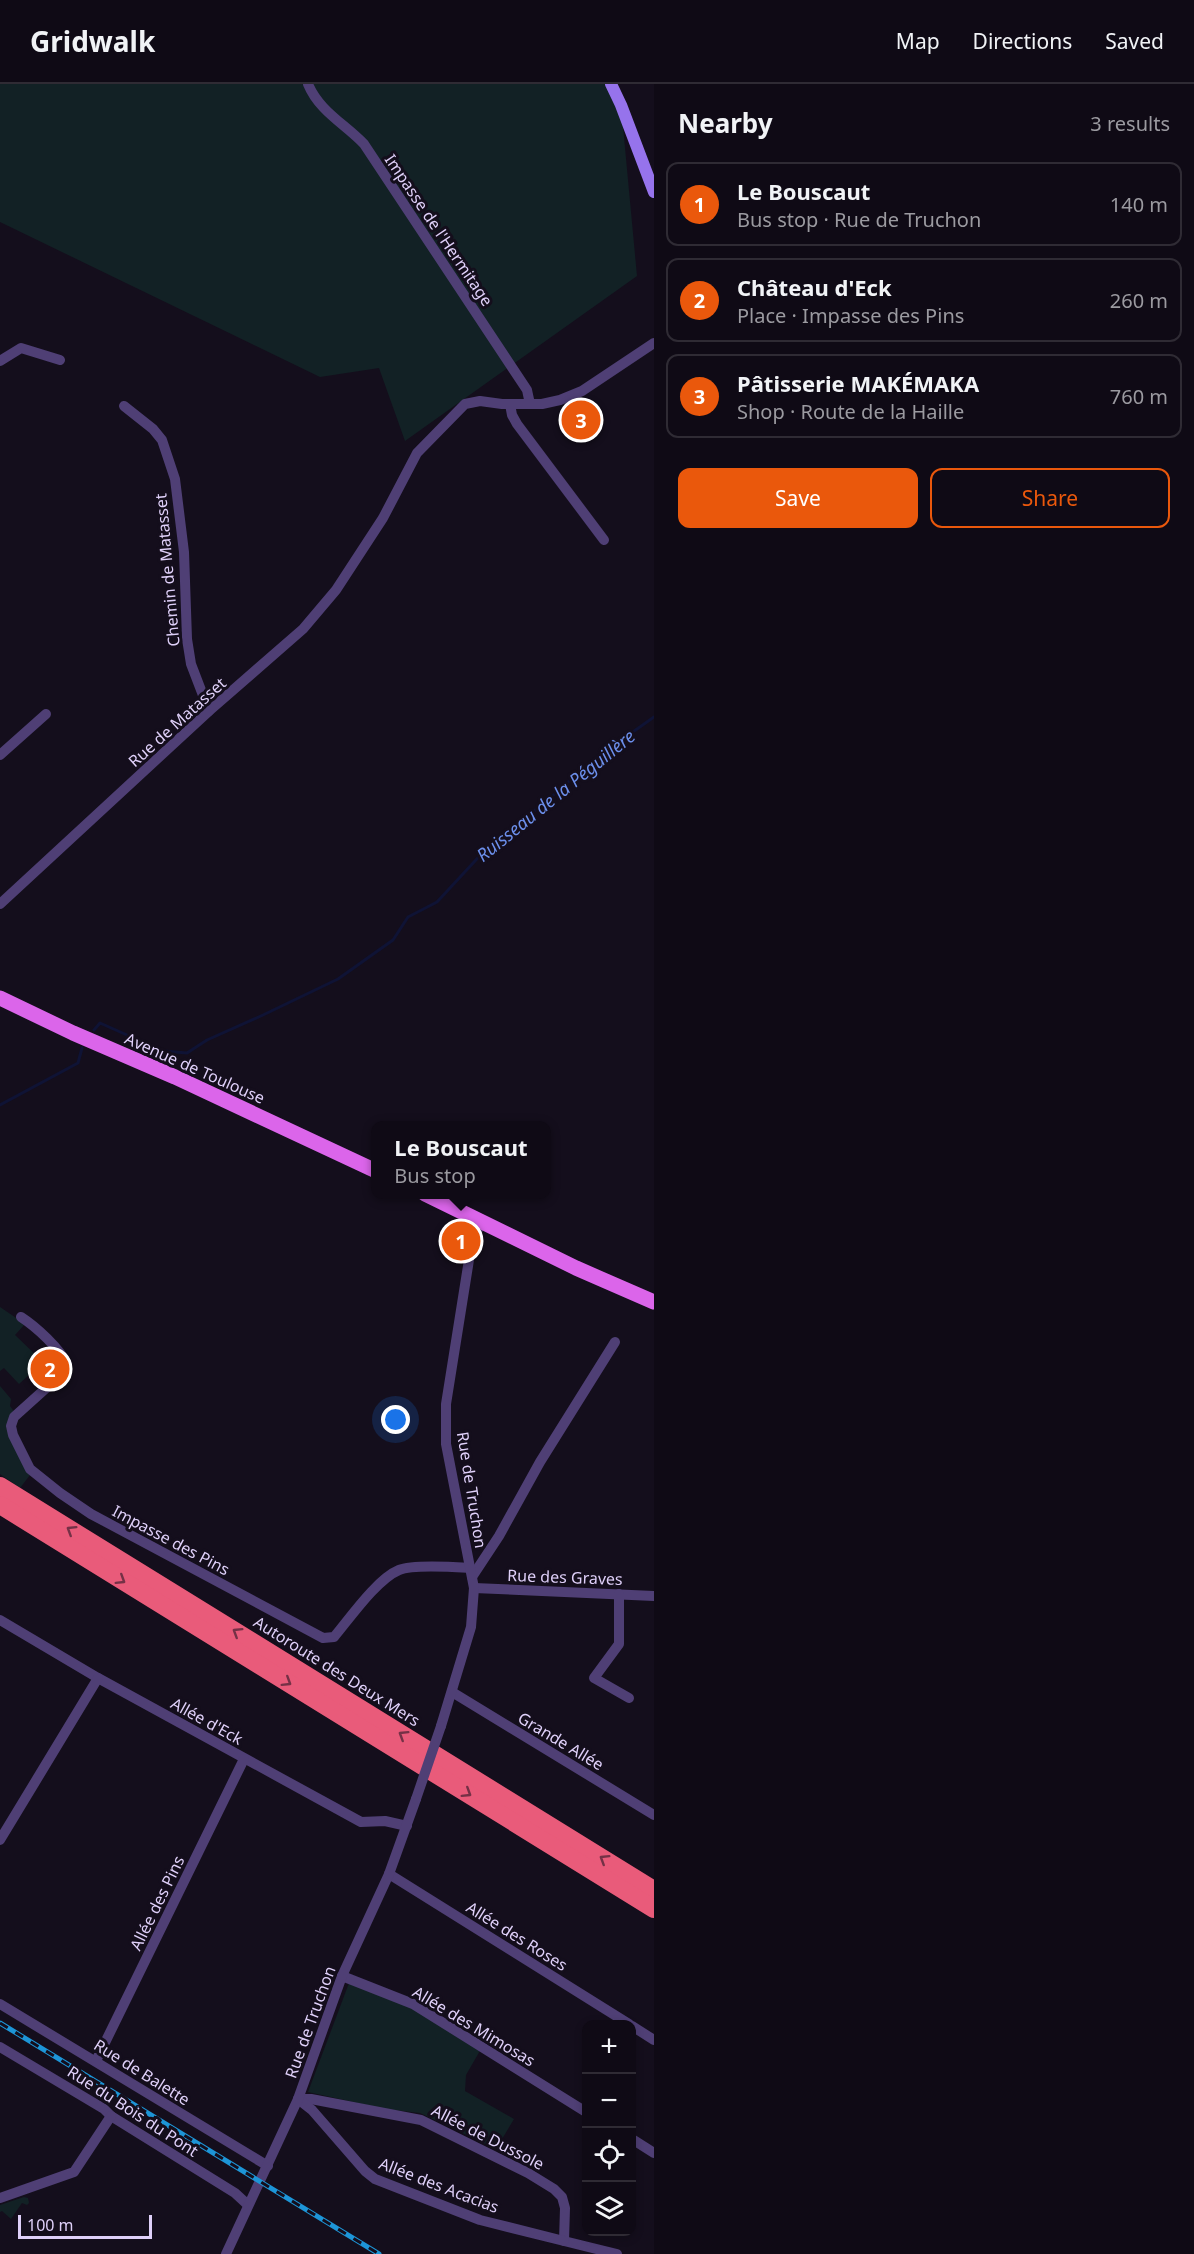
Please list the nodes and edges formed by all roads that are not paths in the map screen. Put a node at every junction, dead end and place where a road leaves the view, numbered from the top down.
1 (308, 84) edge
2 (611, 84) edge
3 (654, 192) edge
4 (654, 343) edge
5 (60, 360) dead end
6 (0, 361) edge
7 (510, 404) junction
8 (530, 404) junction
9 (124, 406) dead end
10 (604, 540) dead end
11 (209, 711) junction
12 (46, 714) dead end
13 (0, 755) edge
14 (0, 904) edge
15 (0, 998) edge
16 (371, 1169) edge
17 (436, 1199) edge
18 (482, 1221) junction
19 (654, 1302) edge
20 (21, 1317) dead end
21 (615, 1342) dead end
22 (0, 1486) edge
23 (0, 1505) edge
24 (471, 1572) junction
25 (474, 1588) junction
26 (619, 1594) junction
27 (654, 1596) edge
28 (0, 1620) edge
29 (98, 1678) junction
30 (452, 1692) junction
31 (629, 1698) dead end
32 (244, 1759) junction
33 (654, 1815) edge
34 (407, 1826) junction
35 (0, 1840) edge
36 (389, 1874) junction
37 (654, 1890) edge
38 (654, 1909) edge
39 (342, 1976) junction
40 (0, 2004) edge
41 (622, 2020) edge
42 (636, 2029) edge
43 (654, 2040) edge
44 (0, 2047) edge
45 (96, 2061) junction
46 (298, 2099) junction
47 (582, 2110) edge
48 (111, 2116) junction
49 (636, 2142) edge
50 (654, 2153) edge
51 (268, 2166) junction
52 (0, 2198) edge
53 (248, 2205) junction
54 (564, 2241) junction
55 (226, 2254) edge
56 (618, 2254) edge

1 - 8 street, Impasse de l'Hermitage
2 - 3 street
4 - 8 street, Rue de Matasset
5 - 6 street
7 - 8 street, Rue de Matasset
7 - 10 street
7 - 11 street, Rue de Matasset
9 - 11 street, Chemin de Matasset
11 - 14 street, Rue de Matasset
12 - 13 street
15 - 16 main road, Avenue de Toulouse
17 - 18 main road
18 - 19 main road
18 - 24 street, Rue de Truchon
20 - 24 street, Impasse des Pins
21 - 24 street
37 -> 22 highway, Autoroute des Deux Mers
23 -> 38 highway
24 - 25 street, Rue de Truchon
25 - 26 street, Rue des Graves
25 - 30 street, Rue de Truchon
26 - 27 street, Rue des Graves
26 - 31 street
28 - 29 street, Allée d'Eck
29 - 32 street, Allée d'Eck
29 - 35 street
30 - 33 street, Grande Allée
30 - 34 street, Rue de Truchon, bridge
32 - 34 street, Allée d'Eck
32 - 45 street, Allée des Pins
34 - 36 street, Rue de Truchon
36 - 39 street, Rue de Truchon
36 - 41 street, Allée des Roses
39 - 46 street, Rue de Truchon
39 - 47 street, Allée des Mimosas
40 - 45 street, Rue de Balette
42 - 43 street, Allée des Roses
44 - 48 street, Rue du Bois du Pont
45 - 51 street, Rue de Balette
46 - 51 street, Rue de Truchon
46 - 54 street, Allée des Acacias
46 - 54 street, Allée de Dussole
48 - 52 street
48 - 53 street, Rue du Bois du Pont
49 - 50 street
51 - 53 street, Rue de Truchon
53 - 55 street, Rue de Truchon
54 - 56 street

